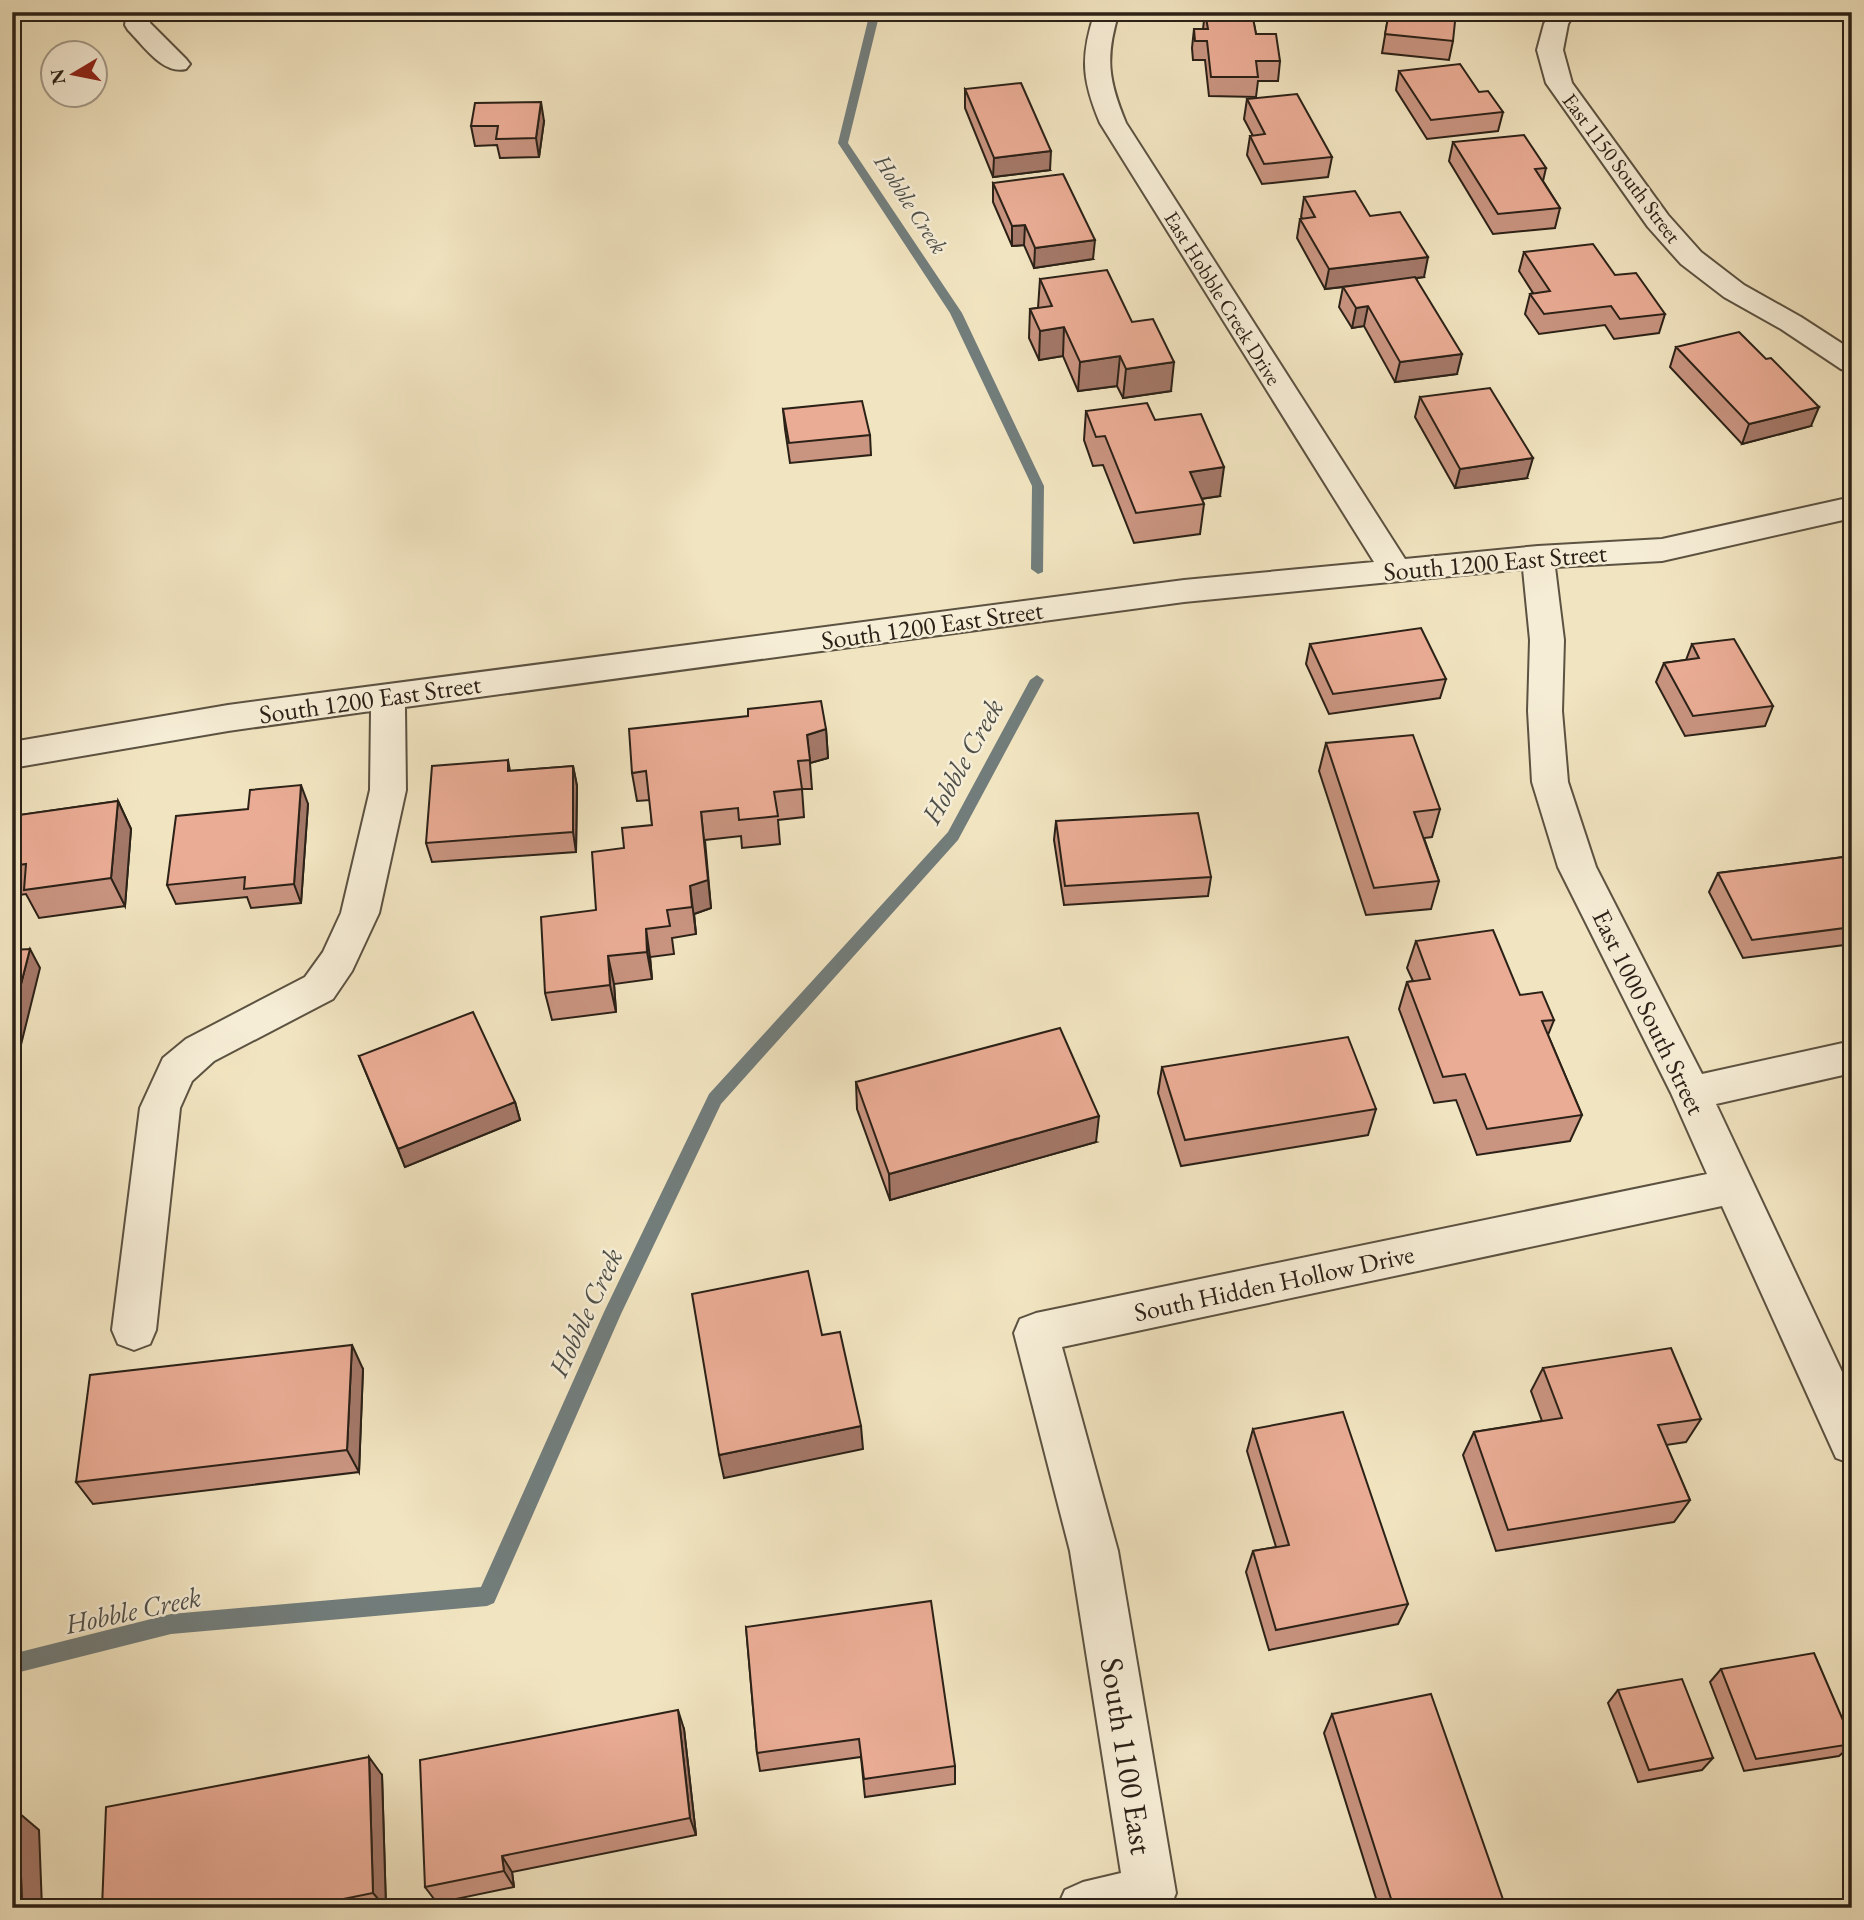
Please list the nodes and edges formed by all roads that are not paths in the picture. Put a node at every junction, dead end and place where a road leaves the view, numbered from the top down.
1 (139, 12) edge
2 (1107, 12) edge
3 (1563, 12) edge
4 (177, 64) dead end
5 (1852, 363) edge
6 (1852, 507) edge
7 (1538, 557) junction
8 (1396, 570) junction
9 (388, 696) junction
10 (12, 755) edge
11 (1852, 1057) edge
12 (1690, 1093) junction
13 (1734, 1186) junction
14 (134, 1330) dead end
15 (1852, 1443) edge
16 (1094, 1551) joint
17 (1083, 1908) edge

1 - 4 street
2 - 8 street, East Hobble Creek Drive
3 - 5 street, East 1150 South Street
6 - 7 street, South 1200 East Street
7 - 8 street, South 1200 East Street
7 - 12 street, East 1000 South Street
8 - 9 street, South 1200 East Street
9 - 10 street, South 1200 East Street
9 - 14 street
11 - 12 street
12 - 13 street, East 1000 South Street
13 - 15 street, East 1000 South Street
13 - 16 street, South Hidden Hollow Drive
16 - 17 street, South 1100 East

